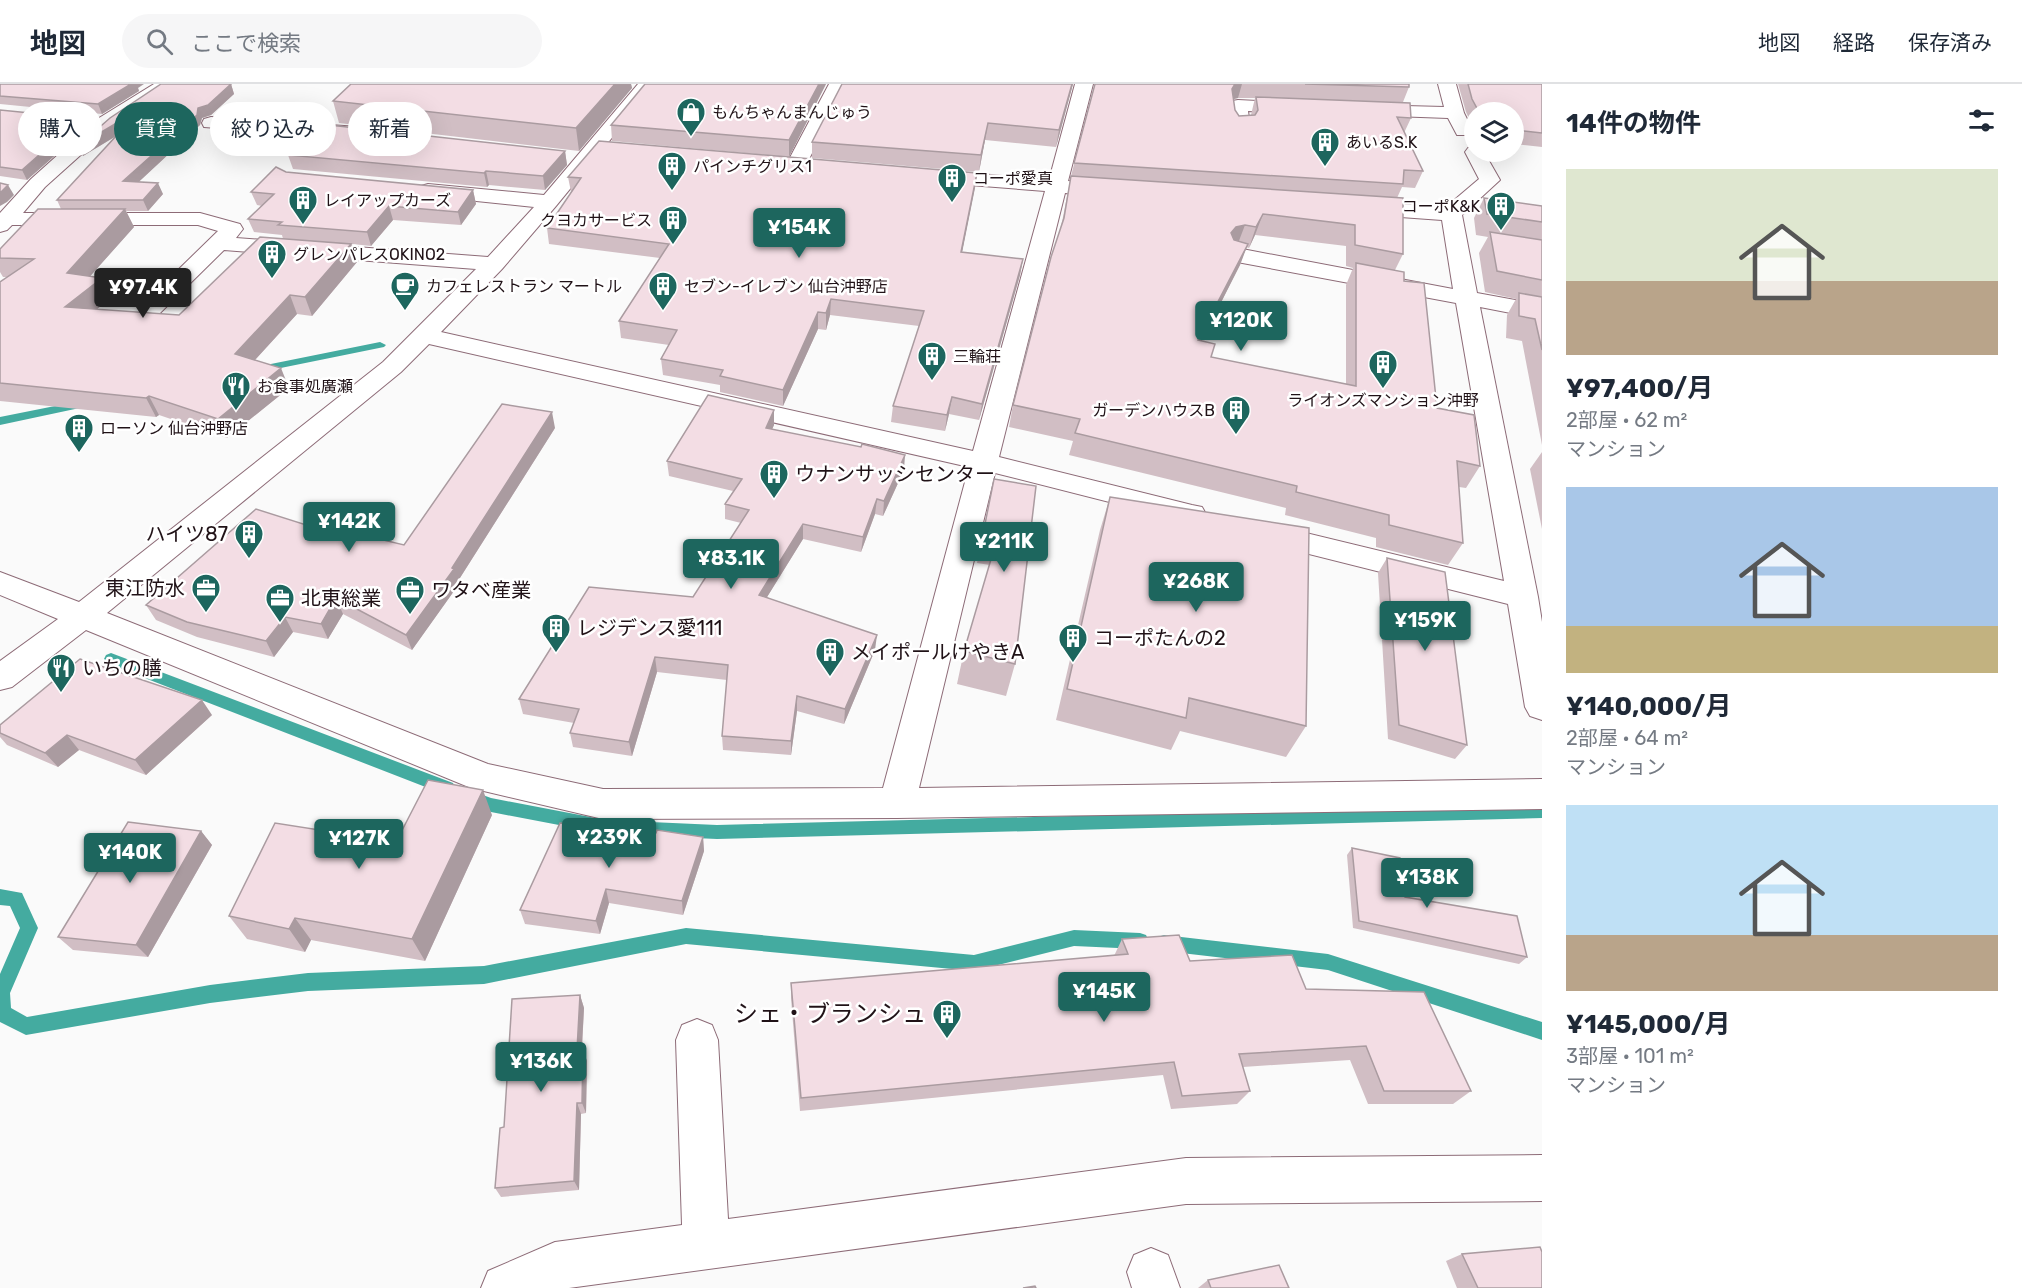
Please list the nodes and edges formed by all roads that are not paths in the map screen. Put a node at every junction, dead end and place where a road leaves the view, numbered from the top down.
1 (166, 84) edge
2 (647, 84) edge
3 (838, 84) edge
4 (1084, 84) edge
5 (1447, 84) edge
6 (1318, 108) edge
7 (1352, 110) edge
8 (1455, 113) junction
9 (102, 122) edge
10 (106, 122) junction
11 (1241, 126) edge
12 (1464, 130) edge
13 (1481, 162) edge
14 (774, 163) edge
15 (796, 165) junction
16 (820, 166) edge
17 (915, 175) edge
18 (11, 186) edge
19 (1058, 187) junction
20 (408, 188) edge
21 (33, 189) junction
22 (1129, 192) edge
23 (549, 202) junction
24 (1344, 207) edge
25 (1451, 214) junction
26 (3, 222) edge
27 (219, 243) junction
28 (1237, 255) edge
29 (494, 264) junction
30 (1467, 298) junction
31 (151, 309) dead end
32 (1542, 312) edge
33 (425, 336) junction
34 (984, 462) junction
35 (0, 583) edge
36 (1523, 597) junction
37 (82, 616) junction
38 (0, 678) edge
39 (1542, 707) edge
40 (1542, 794) edge
41 (897, 803) junction
42 (697, 1040) dead end
43 (1542, 1178) edge
44 (706, 1246) junction
45 (505, 1288) edge

1 - 10 street
2 - 23 street
3 - 15 street
4 - 19 street
5 - 8 street
6 - 11 street
7 - 8 street
8 - 12 street
9 - 10 street
10 - 21 street
13 - 25 street
14 - 15 street
15 - 16 street
17 - 19 street
18 - 21 street
19 - 22 street
19 - 34 street
20 - 23 street
21 - 26 street
23 - 29 street
24 - 25 street
25 - 30 street
26 - 27 street
27 - 29 street
27 - 31 street
28 - 30 street
29 - 33 street
30 - 32 street
30 - 36 street
33 - 34 street
33 - 37 street
34 - 36 street
34 - 41 street
35 - 37 street
36 - 39 street
37 - 38 street
37 - 41 street
40 - 41 street
42 - 44 street
43 - 44 street
44 - 45 street

